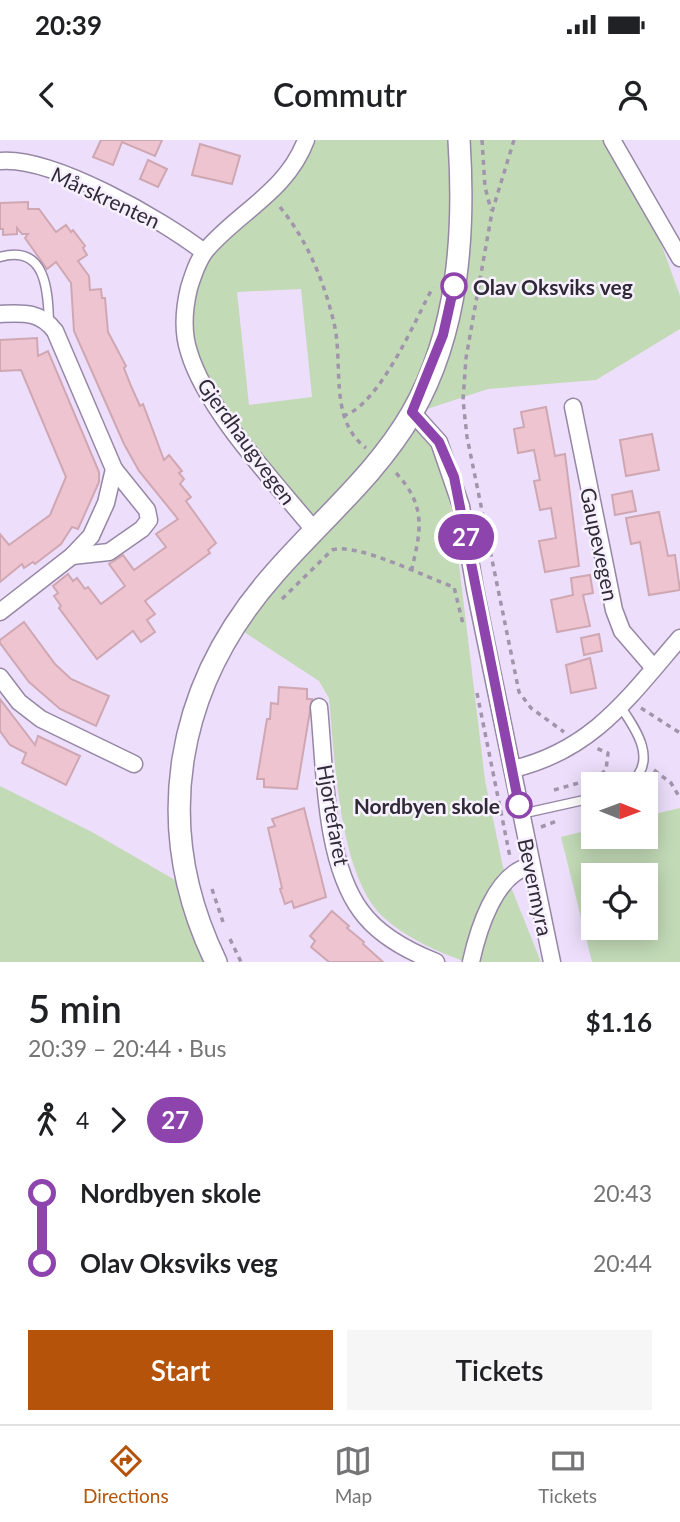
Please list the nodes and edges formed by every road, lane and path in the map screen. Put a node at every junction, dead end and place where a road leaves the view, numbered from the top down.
1 (306, 140) edge
2 (459, 140) edge
3 (482, 140) edge
4 (514, 140) edge
5 (612, 140) edge
6 (0, 161) edge
7 (281, 206) dead end
8 (492, 212) junction
9 (204, 252) junction
10 (0, 257) edge
11 (680, 258) edge
12 (454, 286) junction
13 (0, 314) edge
14 (48, 321) junction
15 (573, 407) dead end
16 (412, 412) junction
17 (343, 416) junction
18 (367, 448) dead end
19 (114, 469) junction
20 (396, 473) dead end
21 (314, 530) junction
22 (72, 556) junction
23 (411, 572) junction
24 (276, 607) dead end
25 (0, 612) edge
26 (464, 627) dead end
27 (680, 638) edge
28 (654, 668) junction
29 (0, 677) edge
30 (477, 691) dead end
31 (628, 706) junction
32 (319, 708) dead end
33 (680, 733) edge
34 (569, 735) dead end
35 (590, 748) dead end
36 (134, 764) dead end
37 (513, 769) junction
38 (654, 770) dead end
39 (637, 772) edge
40 (554, 790) dead end
41 (680, 797) edge
42 (581, 801) edge
43 (521, 814) junction
44 (561, 820) dead end
45 (533, 831) dead end
46 (523, 868) junction
47 (211, 884) dead end
48 (216, 962) edge
49 (241, 962) edge
50 (436, 962) edge
51 (471, 962) edge
52 (552, 962) edge

1 - 9 street, Gjerdhaugvegen
2 - 12 street
3 - 8 path
4 - 8 path
5 - 11 street
6 - 9 street, Mårskrenten
7 - 17 path
8 - 34 path
9 - 21 street, Gjerdhaugvegen
10 - 14 lane
12 - 16 street
12 - 17 path
13 - 14 street
14 - 19 street
15 - 28 street, Gaupevegen
16 - 21 street
16 - 37 street, Bevermyra
17 - 18 path
19 - 22 street
19 - 22 street
20 - 23 path
21 - 48 street
22 - 25 street
23 - 24 path
23 - 26 path
27 - 28 street
28 - 31 street
29 - 36 street
30 - 46 path
31 - 33 path
31 - 37 street
31 - 39 lane
32 - 50 street, Hjortefaret
35 - 40 path
37 - 43 street, Bevermyra
38 - 41 path
42 - 43 lane
43 - 46 street, Bevermyra
44 - 45 path
46 - 51 street
46 - 52 street, Bevermyra
47 - 49 path

